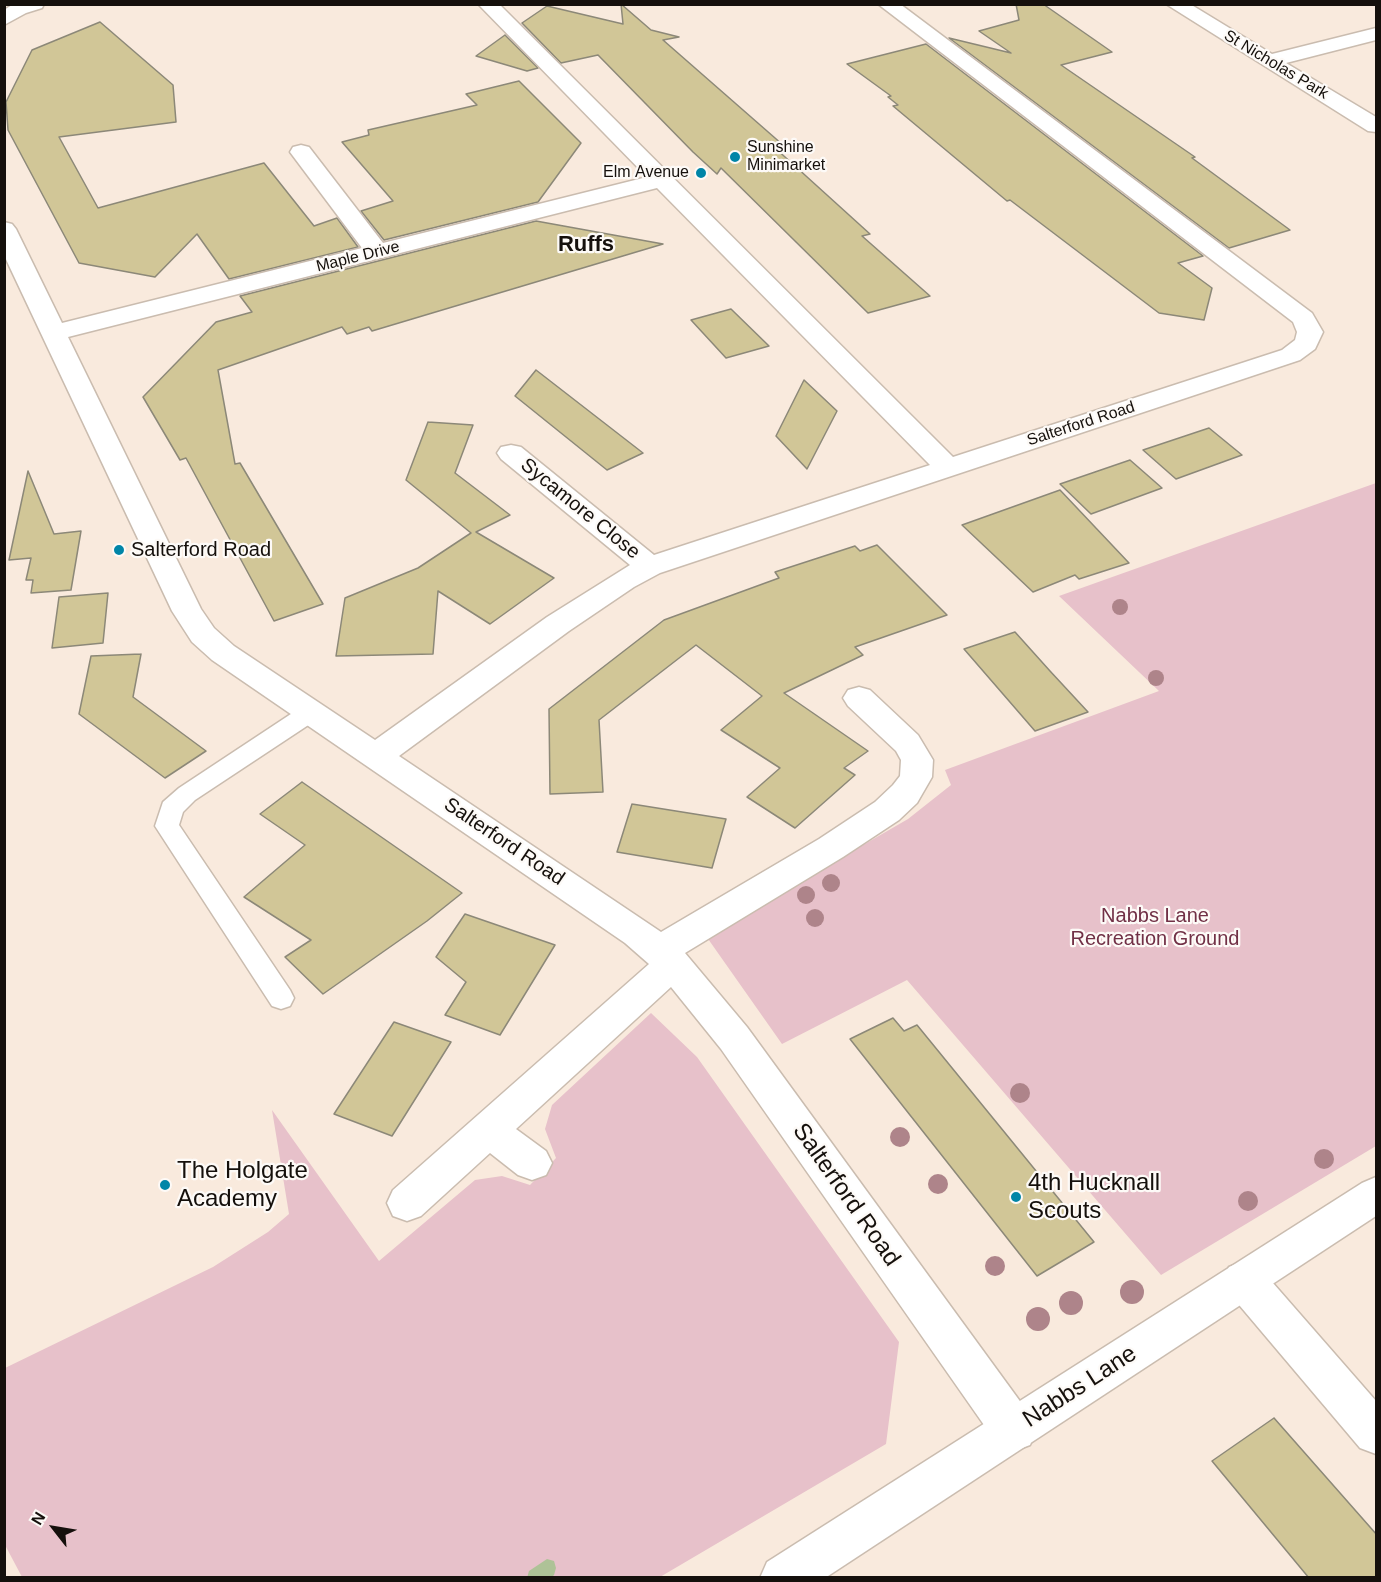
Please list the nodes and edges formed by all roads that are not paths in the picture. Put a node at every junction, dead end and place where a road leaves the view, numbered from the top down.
1 (36, 4) edge
2 (487, 4) edge
3 (887, 4) edge
4 (1175, 4) edge
5 (4, 19) edge
6 (1377, 34) edge
7 (1269, 61) junction
8 (1377, 126) edge
9 (301, 152) dead end
10 (662, 180) junction
11 (4, 229) edge
12 (377, 252) junction
13 (54, 333) junction
14 (511, 453) dead end
15 (948, 468) junction
16 (650, 566) junction
17 (859, 698) dead end
18 (311, 712) junction
19 (376, 756) junction
20 (666, 958) junction
21 (281, 998) dead end
22 (489, 1130) junction
23 (532, 1163) dead end
24 (1377, 1195) edge
25 (407, 1203) dead end
26 (1244, 1280) junction
27 (1014, 1430) junction
28 (1377, 1433) edge
29 (783, 1578) edge

1 - 5 street
2 - 10 street
3 - 15 street, Salterford Road
4 - 7 street, St Nicholas Park
6 - 7 street
7 - 8 street, St Nicholas Park
9 - 12 street
10 - 12 street, Maple Drive
10 - 15 street
11 - 13 street, Salterford Road
12 - 13 street, Maple Drive
13 - 18 street, Salterford Road
14 - 16 street, Sycamore Close
15 - 16 street, Salterford Road
16 - 19 street, Salterford Road
17 - 20 street
18 - 19 street, Salterford Road
18 - 21 lane
19 - 20 street, Salterford Road
20 - 22 street
20 - 27 street, Salterford Road
22 - 23 street
22 - 25 street
24 - 26 street, Nabbs Lane
26 - 27 street, Nabbs Lane
26 - 28 street
27 - 29 street, Nabbs Lane

